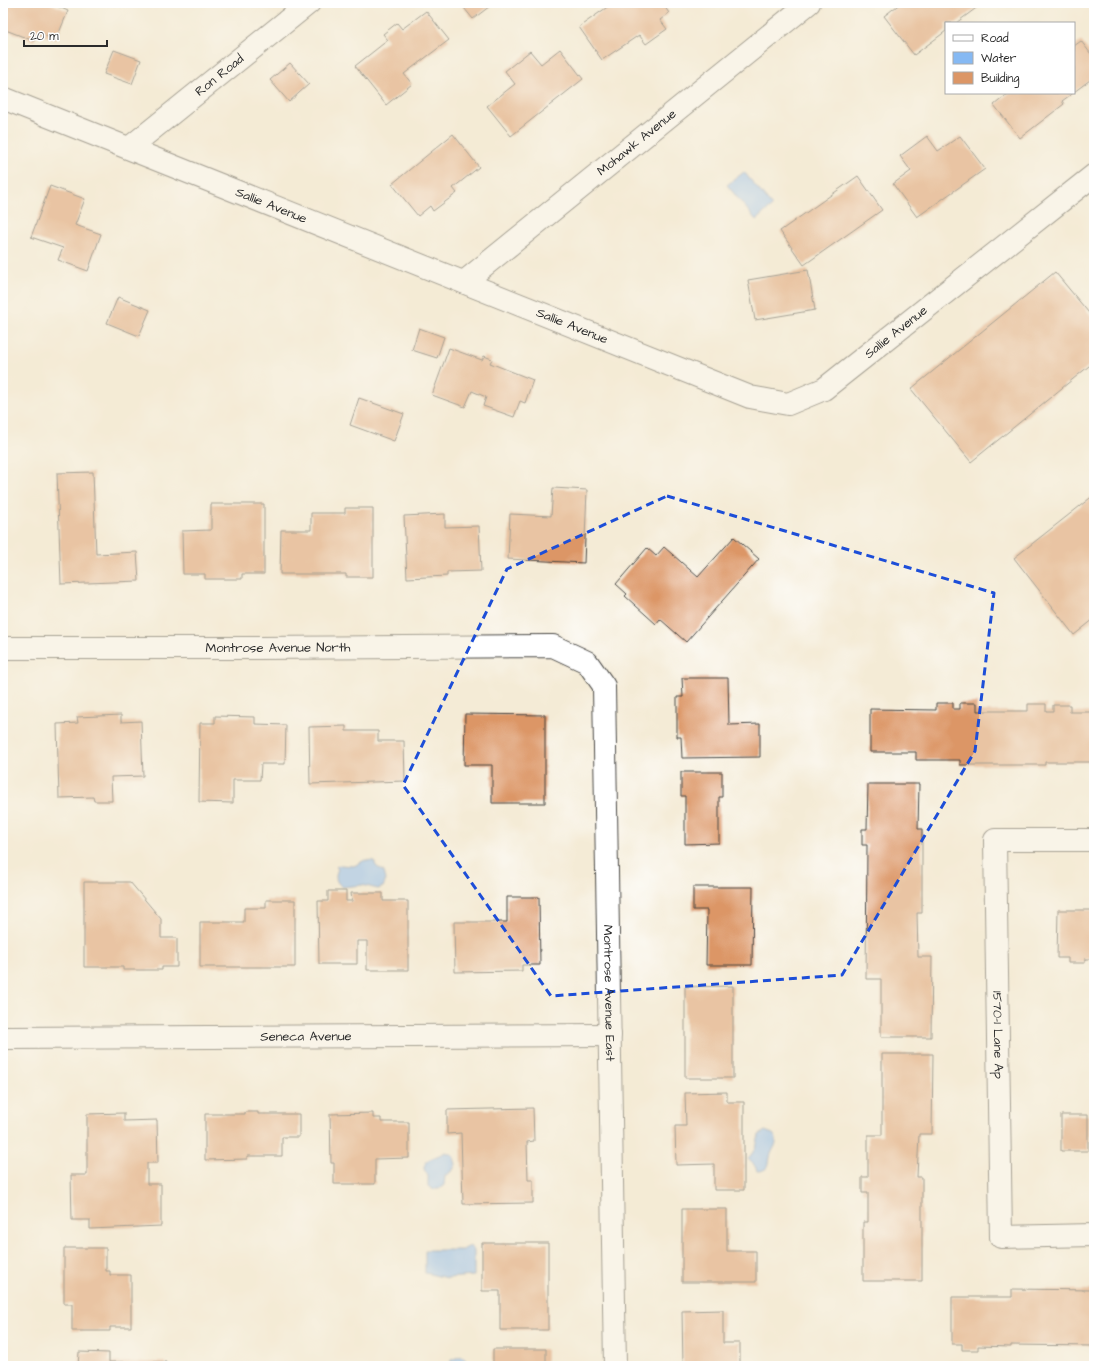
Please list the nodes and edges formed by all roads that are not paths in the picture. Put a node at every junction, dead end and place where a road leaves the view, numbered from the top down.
1 (310, 3) edge
2 (809, 3) edge
3 (3, 98) edge
4 (130, 148) junction
5 (1094, 175) edge
6 (464, 282) junction
7 (553, 646) joint
8 (3, 648) edge
9 (1094, 840) edge
10 (610, 1035) junction
11 (3, 1038) edge
12 (1094, 1235) edge
13 (615, 1366) edge

1 - 4 street, Ron Road
2 - 6 street, Mohawk Avenue
3 - 4 street, Sallie Avenue
4 - 6 street, Sallie Avenue
5 - 6 street, Sallie Avenue
7 - 8 street, Montrose Avenue North
7 - 10 street, Montrose Avenue East
9 - 12 street, 1570-1 Lane Ap
10 - 11 street, Seneca Avenue
10 - 13 street, Montrose Avenue East

